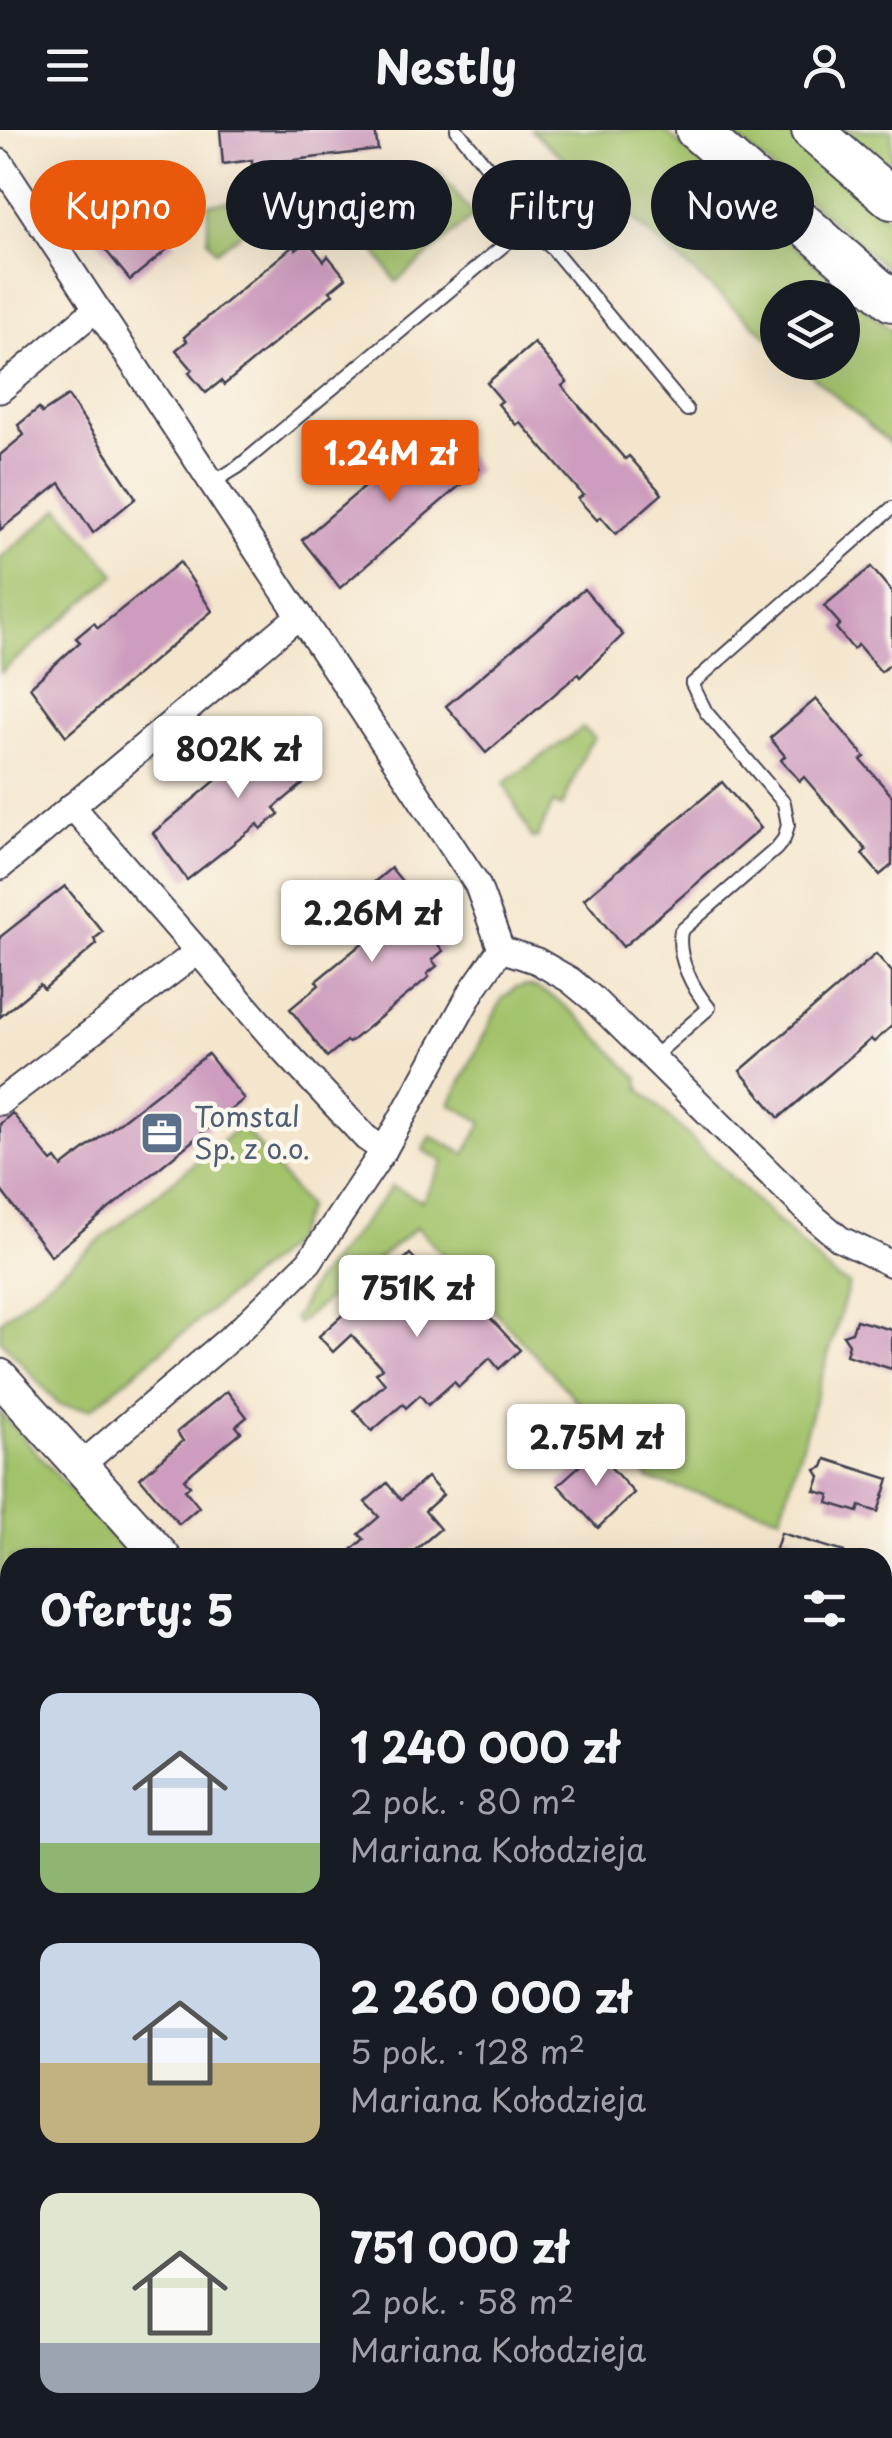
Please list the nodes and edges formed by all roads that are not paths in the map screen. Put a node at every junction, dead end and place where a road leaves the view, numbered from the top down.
1 (457, 130) edge
2 (696, 130) edge
3 (812, 130) edge
4 (482, 160) edge
5 (0, 162) edge
6 (892, 199) edge
7 (498, 250) edge
8 (554, 250) edge
9 (892, 301) edge
10 (96, 309) junction
11 (0, 390) edge
12 (687, 410) dead end
13 (212, 483) junction
14 (892, 508) edge
15 (300, 615) junction
16 (72, 806) junction
17 (0, 867) edge
18 (500, 949) junction
19 (196, 953) junction
20 (653, 1057) junction
21 (0, 1102) edge
22 (384, 1150) junction
23 (892, 1264) edge
24 (0, 1377) edge
25 (80, 1466) junction
26 (154, 1548) edge

1 - 4 lane
2 - 9 main road
3 - 6 main road
5 - 10 street
7 - 13 lane
8 - 12 lane
10 - 11 street
10 - 13 street
13 - 15 street
14 - 20 lane
15 - 16 street
15 - 18 street
16 - 17 street
16 - 19 street
18 - 20 street
18 - 22 street
19 - 21 street
19 - 22 street
20 - 23 street
22 - 25 street
24 - 25 street
25 - 26 street

